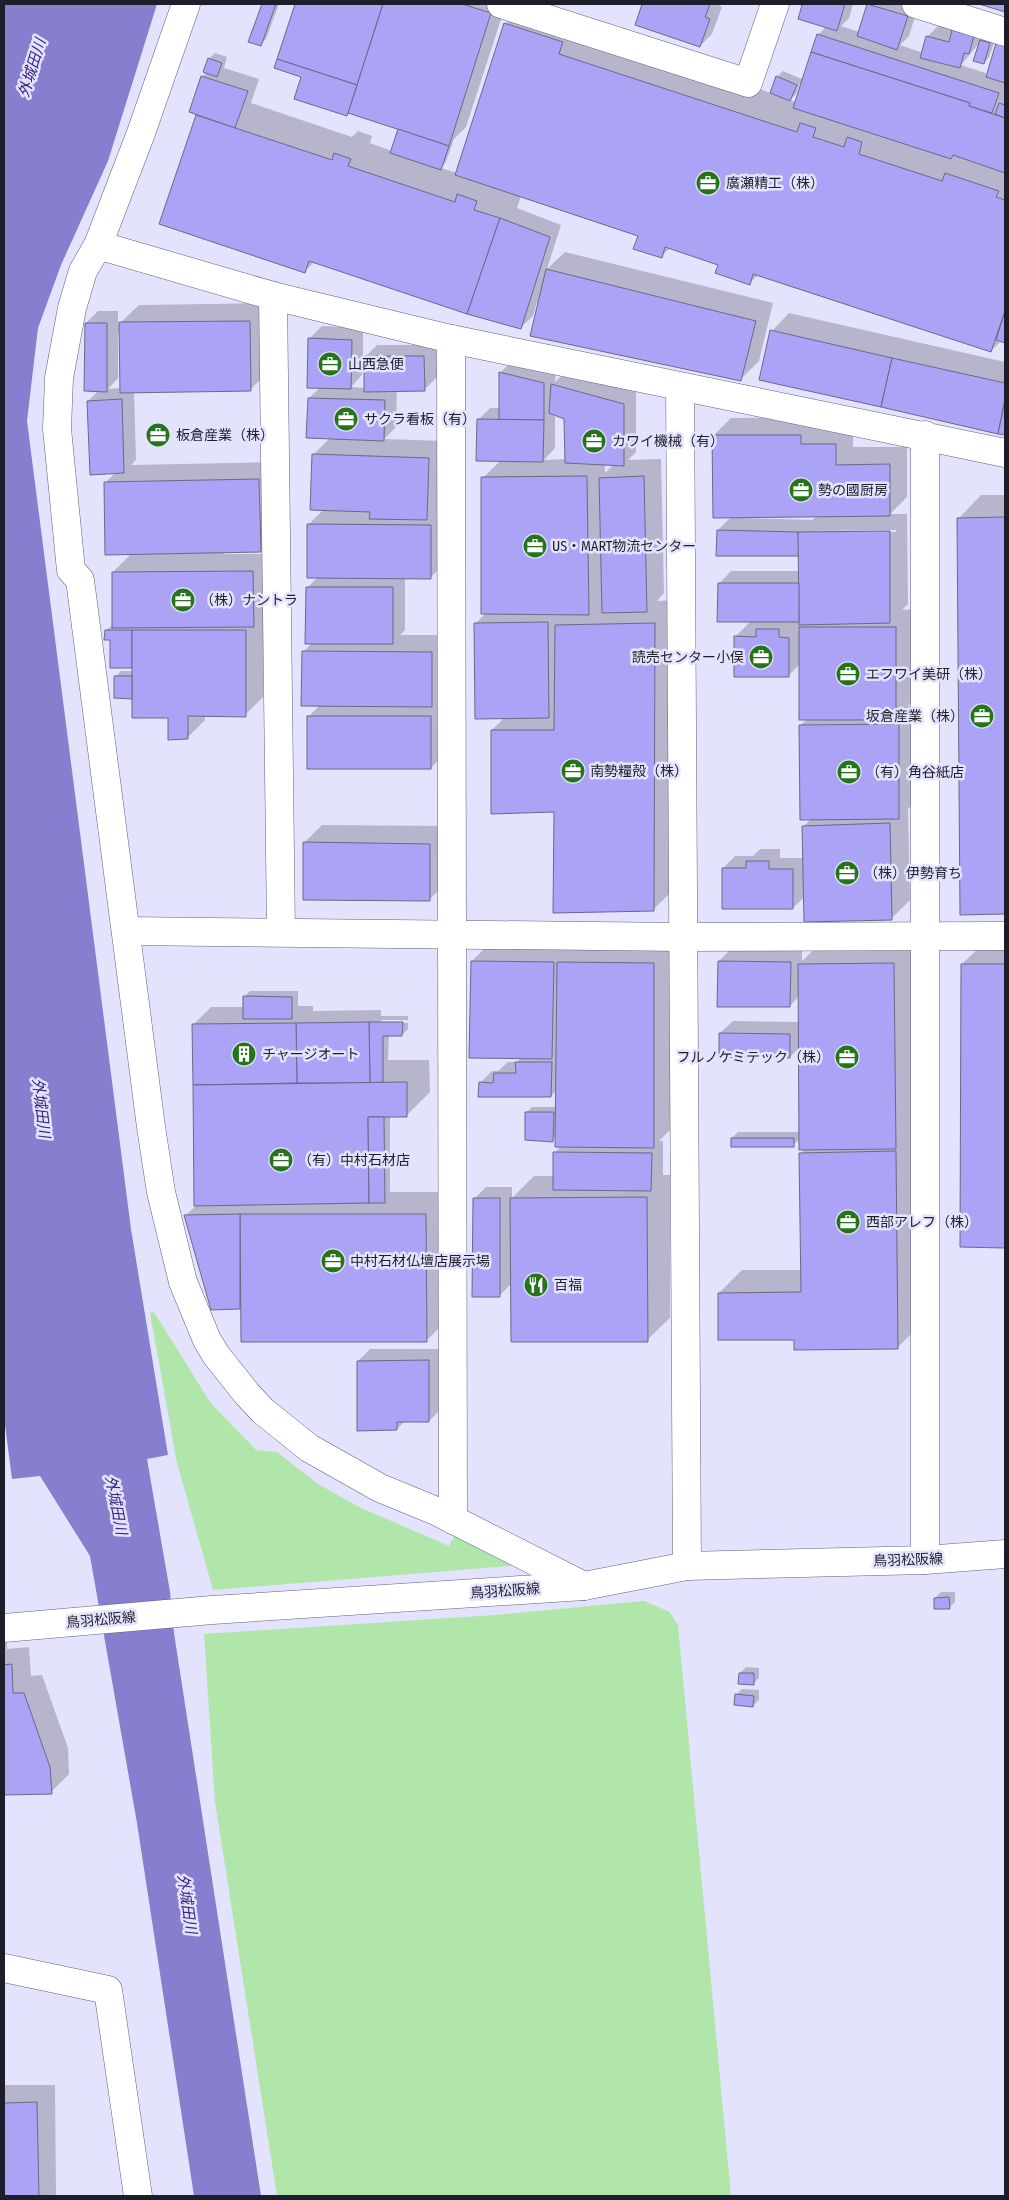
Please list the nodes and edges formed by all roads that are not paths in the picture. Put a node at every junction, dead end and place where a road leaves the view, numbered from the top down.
1 (186, 4) edge
2 (501, 4) edge
3 (775, 4) edge
4 (916, 4) edge
5 (1005, 32) edge
6 (98, 245) junction
7 (273, 296) junction
8 (451, 339) junction
9 (680, 387) junction
10 (925, 435) junction
11 (1005, 453) edge
12 (126, 932) junction
13 (280, 932) junction
14 (451, 933) junction
15 (926, 936) junction
16 (1005, 936) edge
17 (684, 937) junction
18 (453, 1520) junction
19 (1005, 1554) edge
20 (925, 1560) junction
21 (687, 1566) junction
22 (584, 1586) junction
23 (4, 1628) edge
24 (4, 1968) edge
25 (138, 2196) edge

1 - 6 street
2 - 3 street
4 - 5 street
6 - 7 street
6 - 12 street
7 - 8 street
7 - 13 street
8 - 9 street
8 - 14 street
9 - 10 street
9 - 17 street
10 - 11 street
10 - 15 street
12 - 13 street
12 - 18 street
13 - 14 street
14 - 17 street
14 - 18 street
15 - 16 street
15 - 17 street
15 - 20 street
17 - 21 street
18 - 22 street
19 - 20 street, 鳥羽松阪線
20 - 21 street, 鳥羽松阪線
21 - 22 street, 鳥羽松阪線
22 - 23 street, 鳥羽松阪線
24 - 25 street

